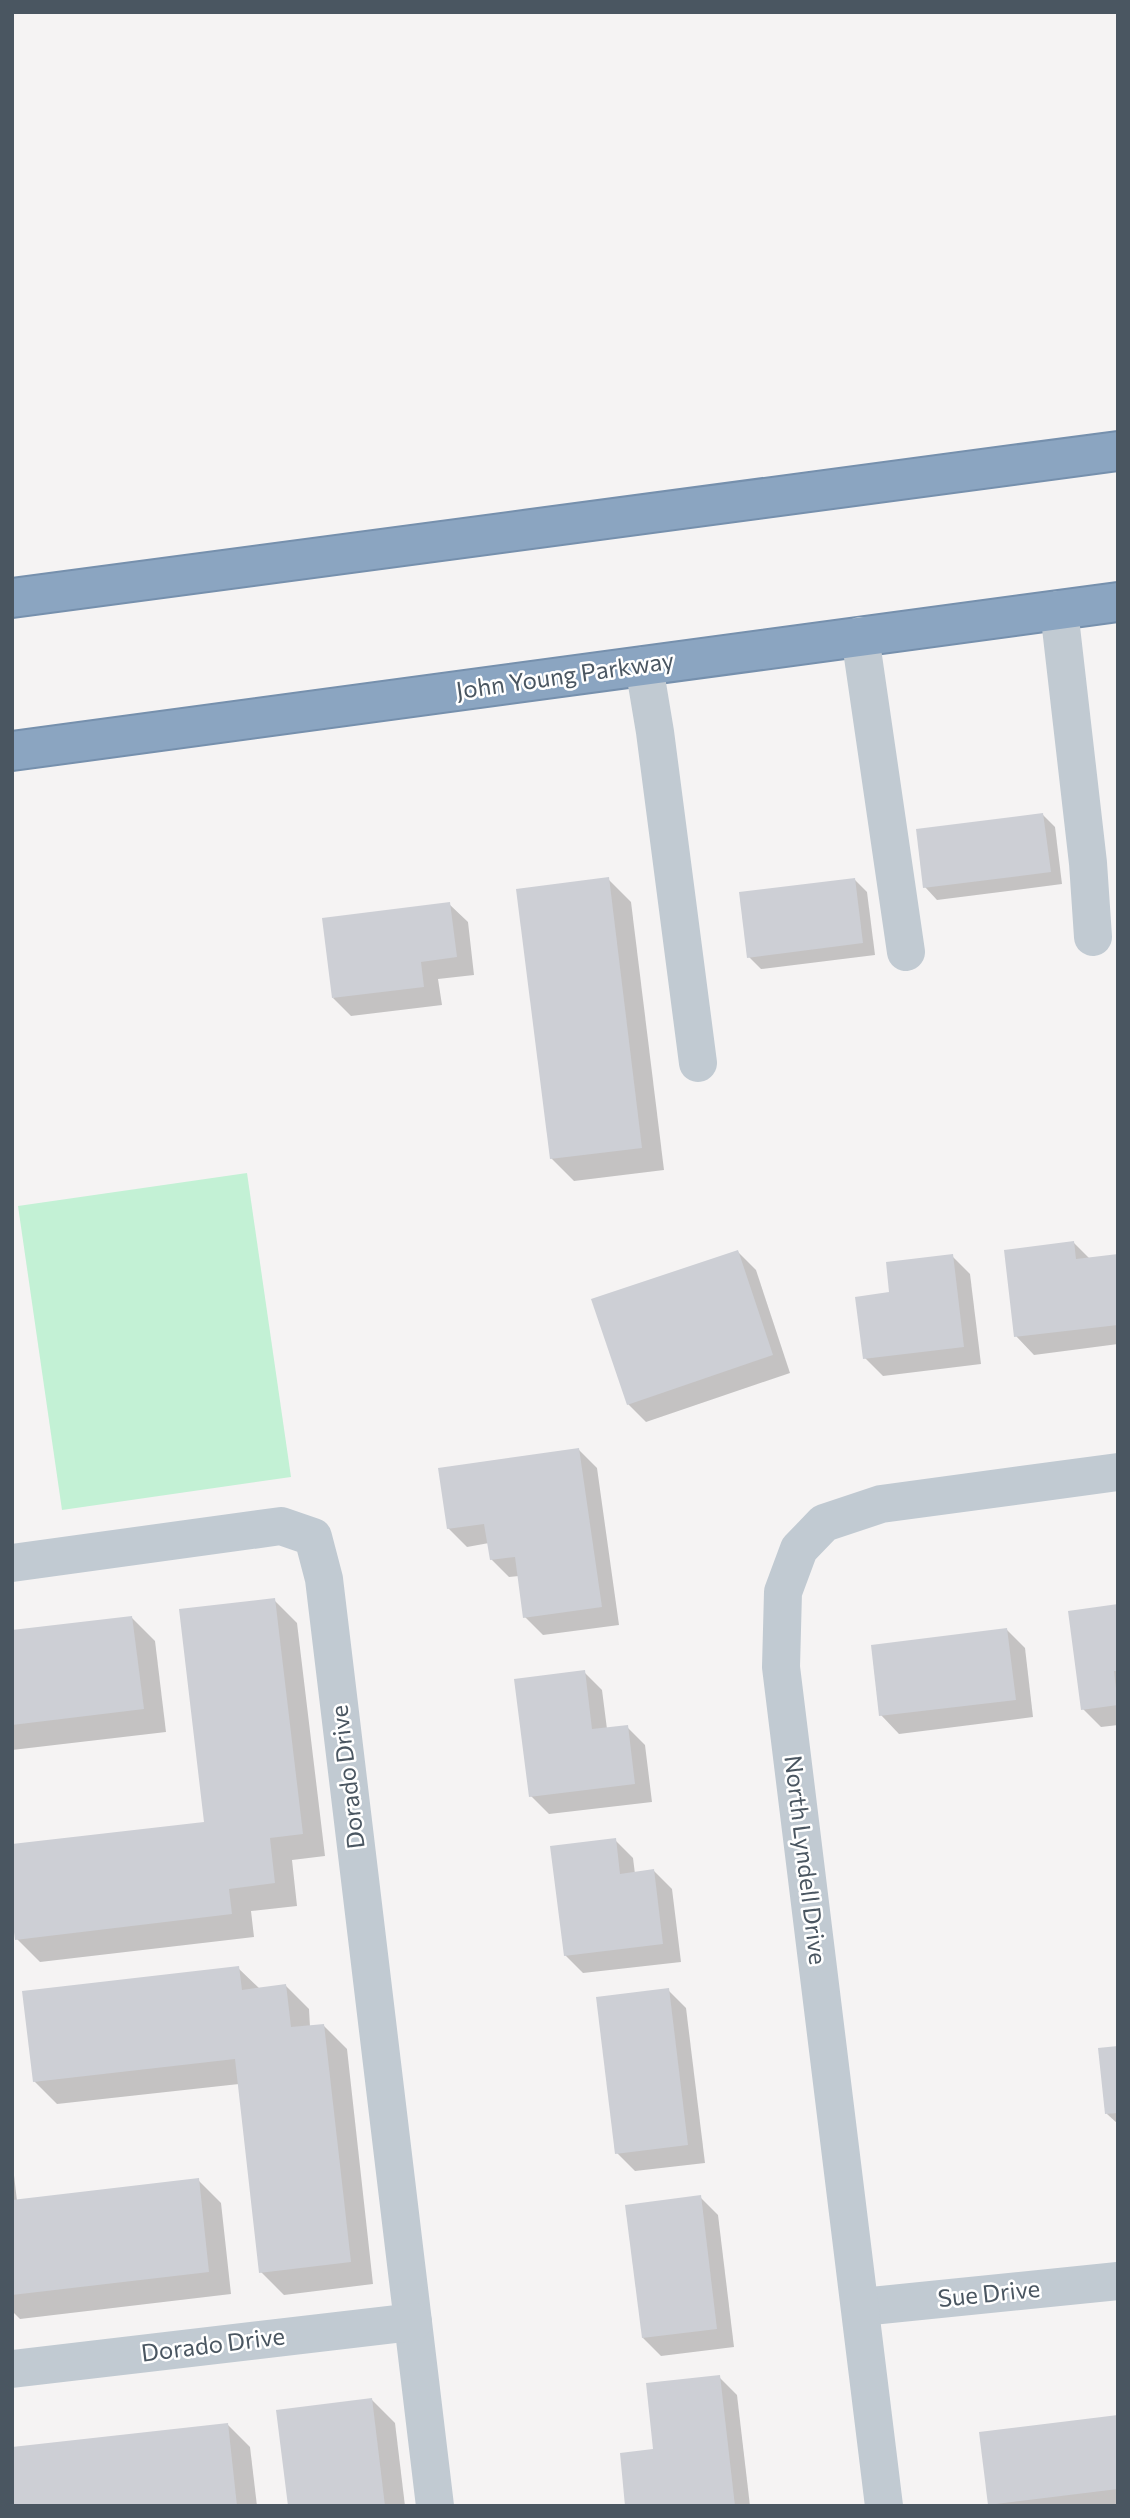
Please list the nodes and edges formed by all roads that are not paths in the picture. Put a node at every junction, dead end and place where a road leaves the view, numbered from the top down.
1 (1118, 450) edge
2 (12, 598) edge
3 (1118, 602) edge
4 (1059, 610) junction
5 (860, 636) junction
6 (644, 666) junction
7 (12, 751) edge
8 (1093, 937) dead end
9 (906, 952) dead end
10 (698, 1063) dead end
11 (1118, 1472) edge
12 (12, 1563) edge
13 (1118, 2281) edge
14 (861, 2307) junction
15 (413, 2322) junction
16 (12, 2369) edge
17 (435, 2506) edge
18 (884, 2506) edge

1 - 2 highway
3 - 4 highway, John Young Parkway
4 - 5 highway, John Young Parkway
4 - 8 street
5 - 6 highway, John Young Parkway
5 - 9 street
6 - 7 highway, John Young Parkway
6 - 10 street
11 - 14 street, North Lyndell Drive
12 - 15 street, Dorado Drive
13 - 14 street, Sue Drive
14 - 18 street, North Lyndell Drive
15 - 16 street, Dorado Drive
15 - 17 street, Dorado Drive

